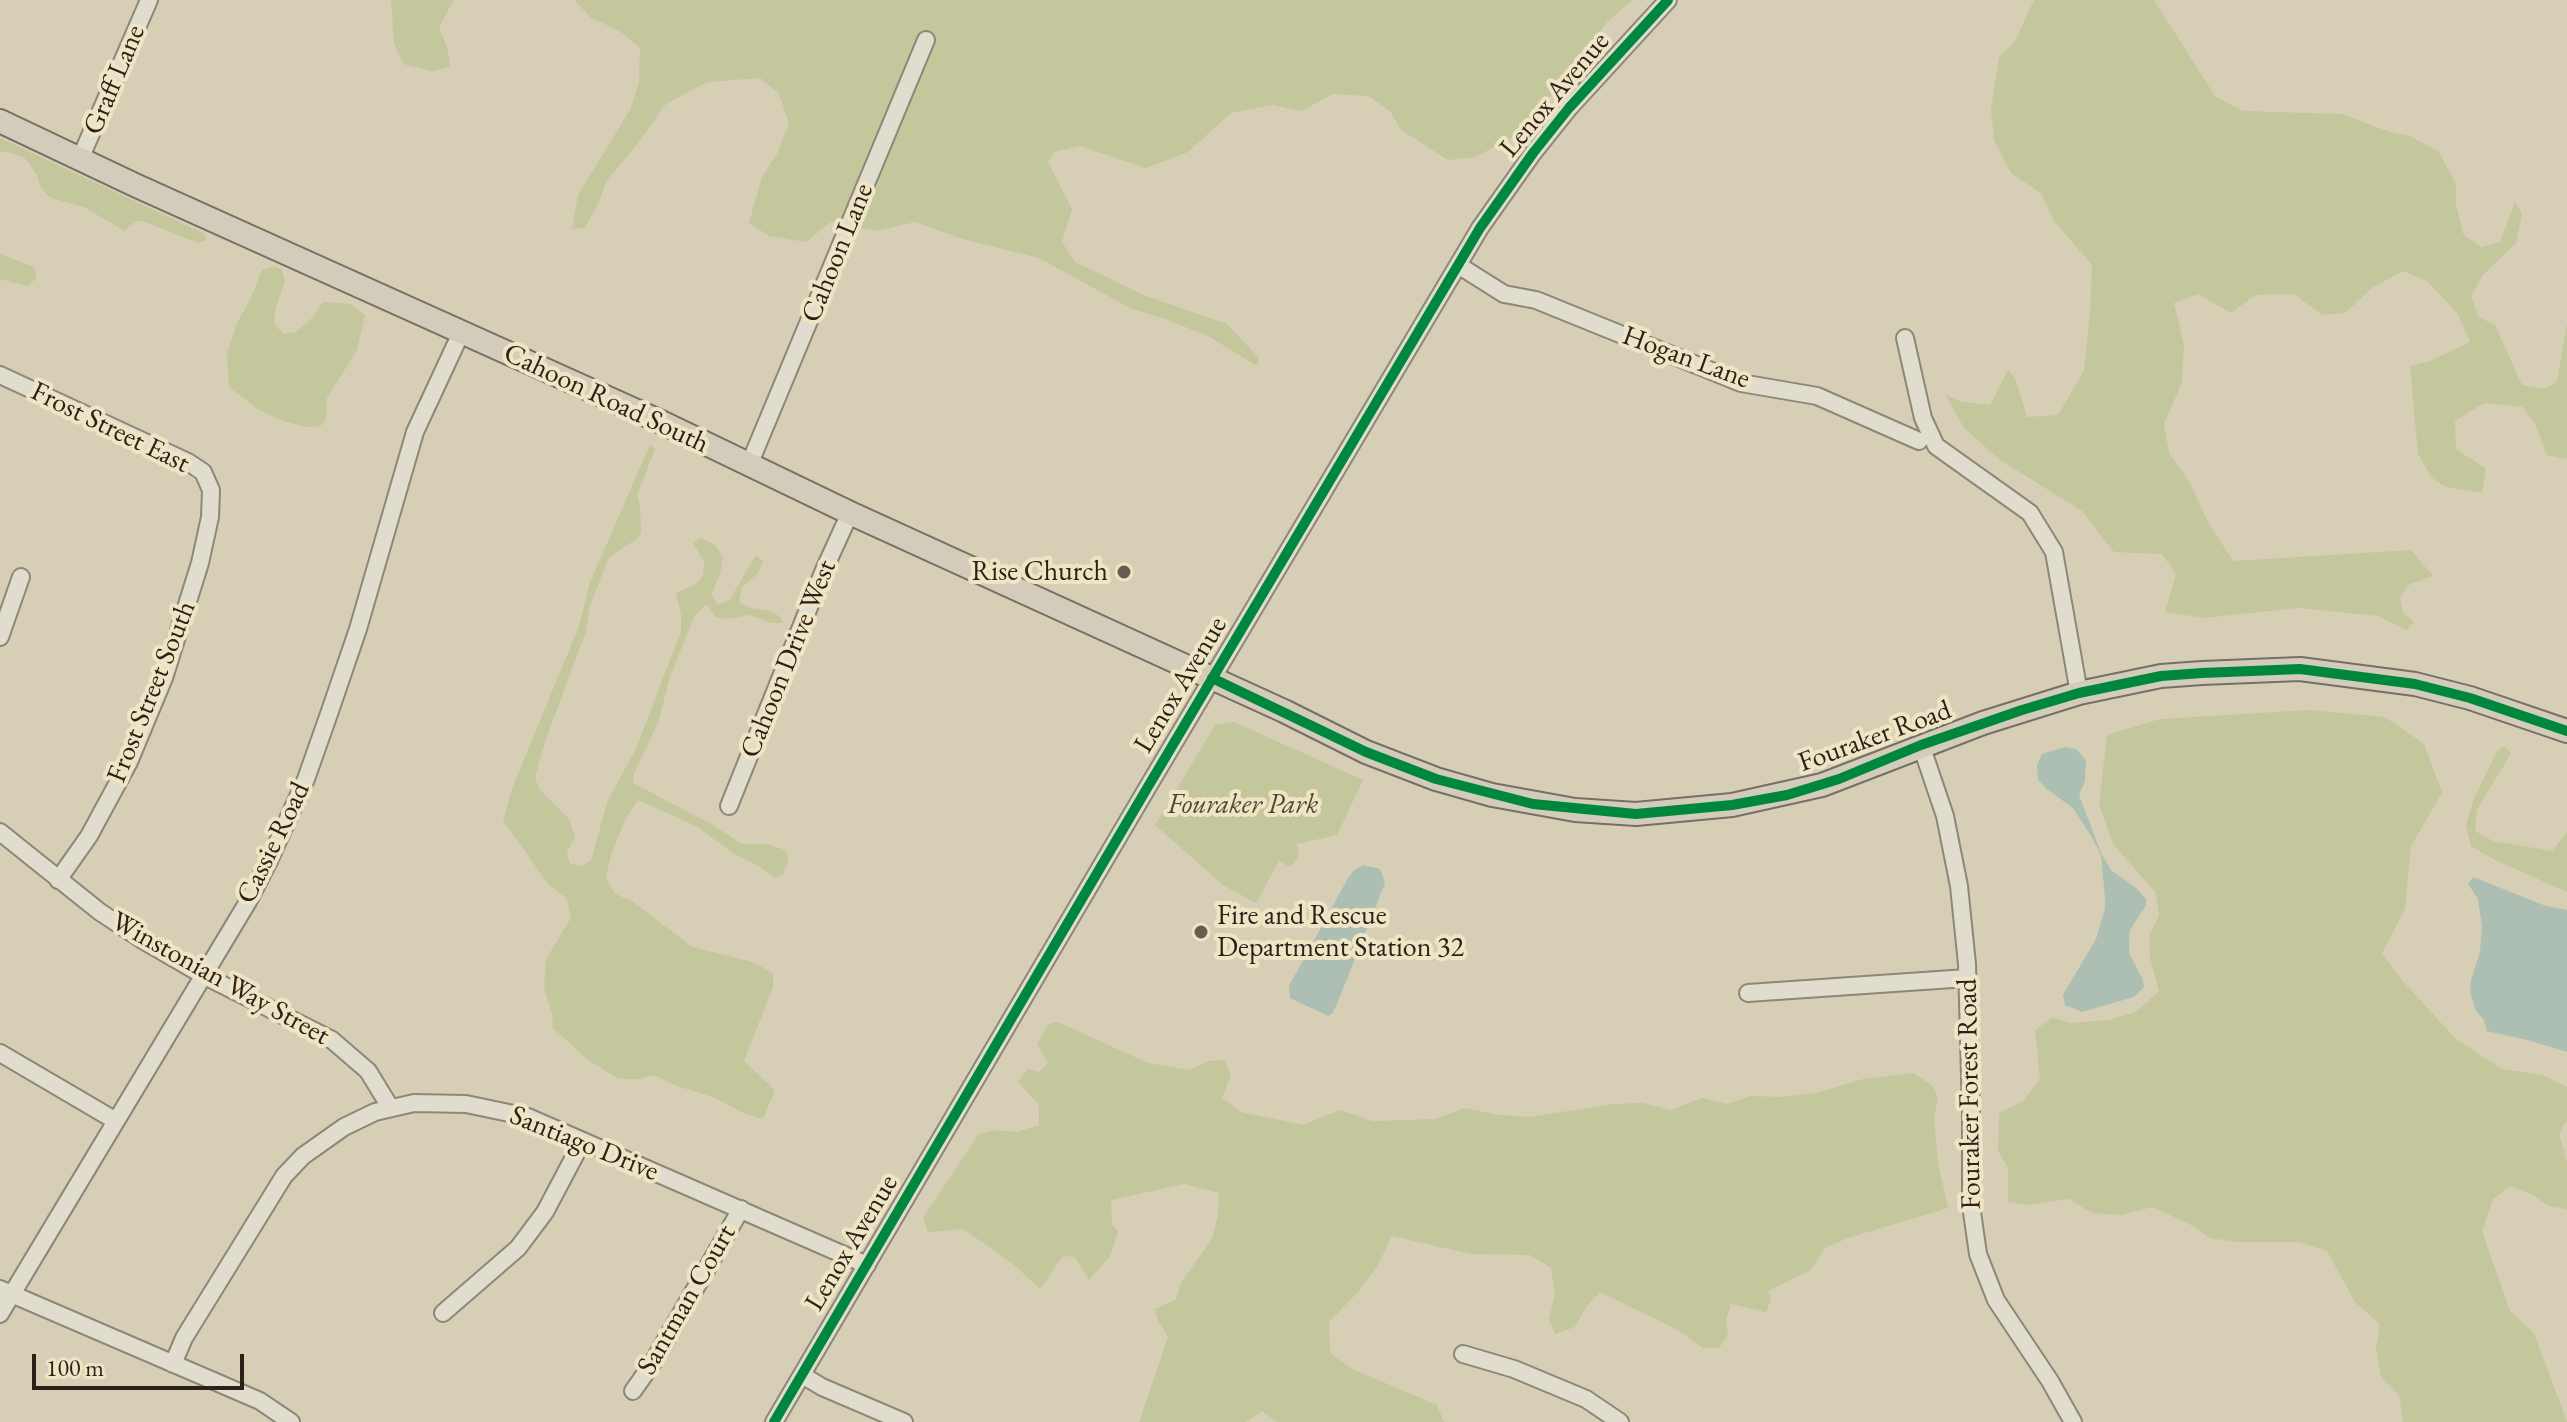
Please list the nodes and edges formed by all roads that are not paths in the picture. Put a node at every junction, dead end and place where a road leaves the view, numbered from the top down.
1 (149, 0) edge
2 (1668, 0) edge
3 (926, 40) dead end
4 (0, 121) edge
5 (80, 159) junction
6 (1458, 265) junction
7 (461, 333) junction
8 (1905, 338) dead end
9 (0, 375) edge
10 (1919, 441) dead end
11 (749, 465) junction
12 (211, 490) joint
13 (850, 513) junction
14 (21, 577) dead end
15 (0, 637) edge
16 (1212, 678) junction
17 (2079, 693) junction
18 (2567, 731) edge
19 (1921, 745) junction
20 (729, 806) dead end
21 (0, 832) edge
22 (58, 880) junction
23 (203, 975) junction
24 (1967, 978) junction
25 (1748, 993) dead end
26 (0, 1053) edge
27 (390, 1107) junction
28 (116, 1121) junction
29 (582, 1142) junction
30 (741, 1209) junction
31 (867, 1265) junction
32 (6, 1292) edge
33 (443, 1313) dead end
34 (0, 1314) edge
35 (1463, 1354) dead end
36 (173, 1364) junction
37 (802, 1375) junction
38 (633, 1391) dead end
39 (291, 1422) edge
40 (774, 1422) edge
41 (904, 1422) edge
42 (1620, 1422) edge
43 (2073, 1422) edge

1 - 5 street, Graff Lane
2 - 6 street, Lenox Avenue
3 - 11 street, Cahoon Lane
4 - 5 main road, Cahoon Road South
5 - 7 main road, Cahoon Road South
6 - 10 street, Hogan Lane
6 - 16 street, Lenox Avenue
7 - 11 main road, Cahoon Road South
7 - 23 street, Cassie Road
8 - 17 street
9 - 12 street, Frost Street East
11 - 13 main road, Cahoon Road South
12 - 22 street, Frost Street South
13 - 16 main road, Cahoon Road South
13 - 20 street, Cahoon Drive West
14 - 15 street
16 - 19 main road, Fouraker Road
16 - 31 street, Lenox Avenue
17 - 18 main road, Fouraker Road
17 - 19 main road, Fouraker Road
19 - 24 street, Fouraker Forest Road
21 - 22 street, Winstonian Way Street
22 - 23 street, Winstonian Way Street
23 - 27 street, Winstonian Way Street
23 - 28 street, Cassie Road
24 - 25 street
24 - 43 street, Fouraker Forest Road
26 - 28 street
27 - 29 street, Santiago Drive
27 - 36 street, Santiago Drive
28 - 32 street, Cassie Road
29 - 30 street, Santiago Drive
29 - 33 street
30 - 31 street, Santiago Drive
30 - 38 street, Santman Court
31 - 37 street, Lenox Avenue
32 - 34 street, Cassie Road
32 - 36 street
35 - 42 street
36 - 39 street
37 - 40 street, Lenox Avenue
37 - 41 street

